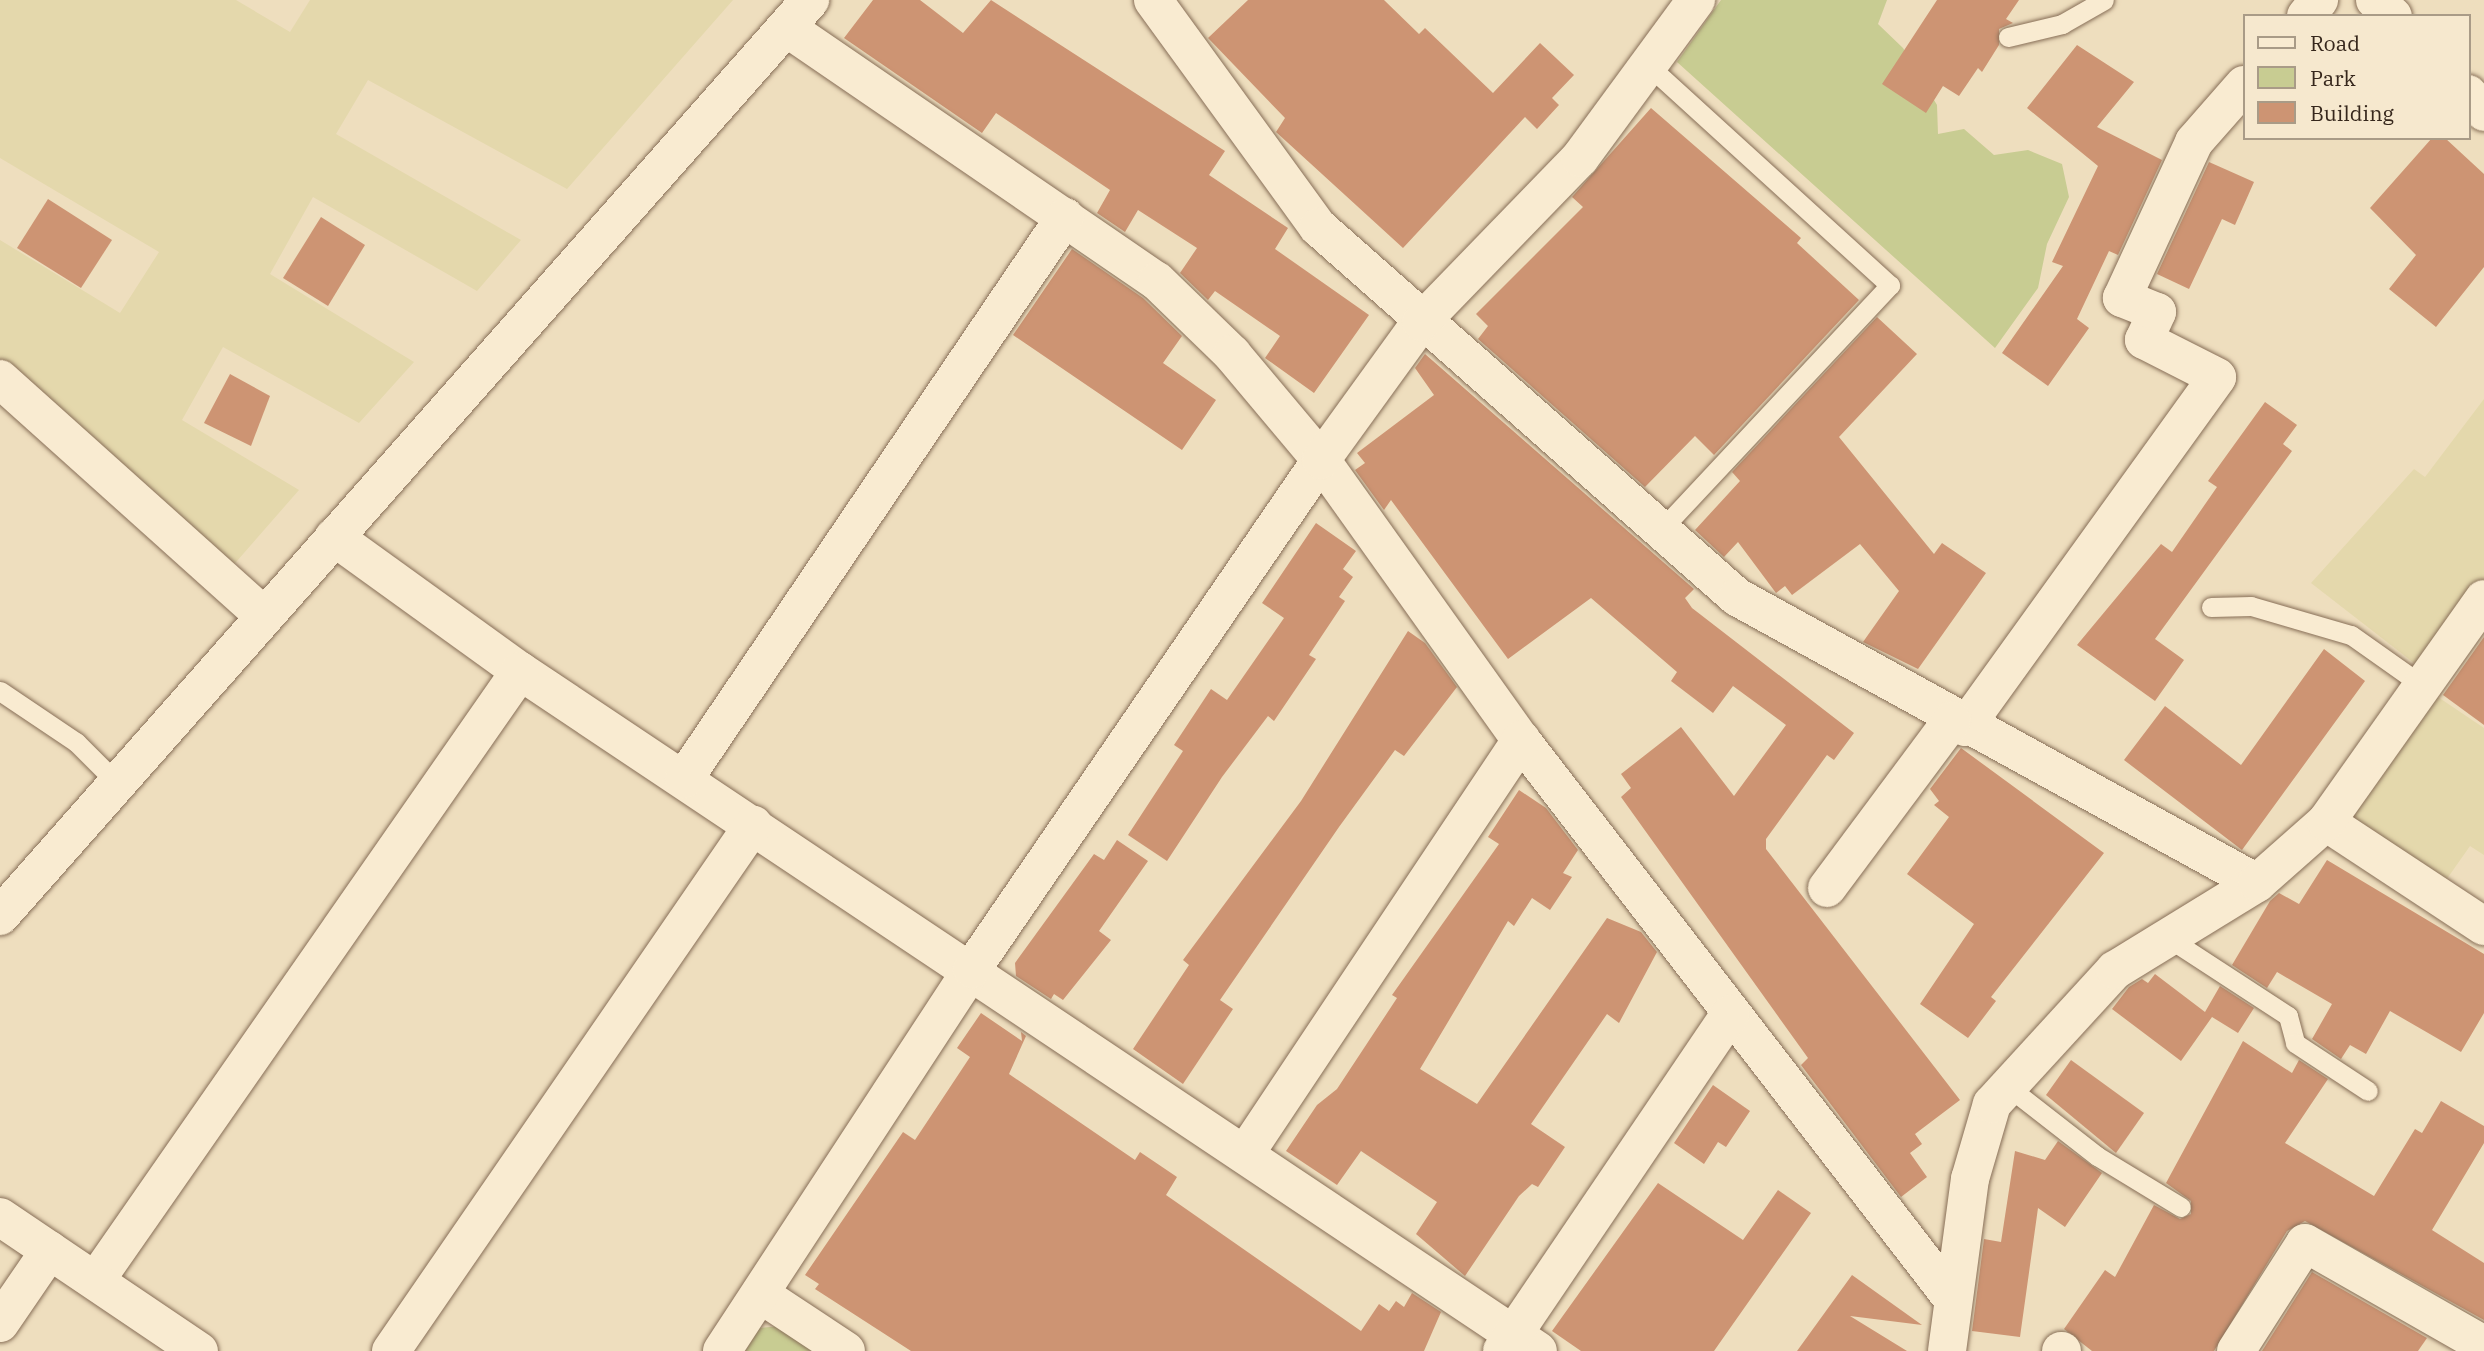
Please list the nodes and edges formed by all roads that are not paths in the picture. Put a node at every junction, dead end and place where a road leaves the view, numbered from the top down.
1 (1153, 0) edge
2 (1696, 0) edge
3 (2104, 0) edge
4 (2319, 0) edge
5 (2375, 0) edge
6 (798, 14) edge
7 (2308, 14) edge
8 (2391, 14) edge
9 (2008, 37) dead end
10 (1649, 66) junction
11 (2242, 87) edge
12 (2470, 96) edge
13 (2484, 112) edge
14 (1065, 217) junction
15 (1421, 322) junction
16 (0, 379) edge
17 (1321, 460) junction
18 (1662, 529) junction
19 (334, 537) junction
20 (2484, 599) edge
21 (2211, 607) dead end
22 (264, 617) junction
23 (520, 671) junction
24 (2423, 686) junction
25 (0, 691) edge
26 (1959, 723) junction
27 (1521, 740) junction
28 (684, 779) junction
29 (118, 784) junction
30 (2326, 822) junction
31 (753, 825) junction
32 (2257, 883) junction
33 (1827, 888) dead end
34 (0, 916) edge
35 (2484, 926) edge
36 (2170, 939) junction
37 (972, 969) junction
38 (1730, 1014) junction
39 (2011, 1089) junction
40 (2368, 1091) dead end
41 (1245, 1154) junction
42 (2181, 1207) dead end
43 (0, 1217) edge
44 (50, 1250) junction
45 (96, 1280) junction
46 (760, 1294) junction
47 (1951, 1297) junction
48 (0, 1324) edge
49 (2473, 1344) edge
50 (1518, 1346) edge
51 (199, 1351) edge
52 (391, 1351) edge
53 (722, 1351) edge
54 (846, 1351) edge
55 (1947, 1351) edge
56 (2236, 1351) edge

1 - 15 street
2 - 10 street
3 - 9 lane
4 - 7 street
5 - 8 street
6 - 14 street
6 - 19 street
10 - 15 street
10 - 18 lane
11 - 26 street
12 - 13 street
14 - 17 street
14 - 28 street
15 - 17 street
15 - 18 street
16 - 22 street
17 - 27 street
17 - 37 street
18 - 26 street
19 - 22 street
19 - 23 street
20 - 24 street
21 - 24 lane
22 - 29 street
23 - 28 street
23 - 45 street
24 - 30 street
25 - 29 lane
26 - 32 street
26 - 33 street
27 - 38 street
27 - 41 street
28 - 31 street
29 - 34 street
30 - 32 street
30 - 35 street
31 - 37 street
31 - 52 street
32 - 36 street
36 - 39 street
36 - 40 lane
37 - 41 street
37 - 46 street
38 - 47 street
38 - 50 street
39 - 42 lane
39 - 47 street
41 - 50 street
43 - 44 street
44 - 45 street
44 - 48 street
45 - 51 street
46 - 53 street
46 - 54 street
47 - 55 street
49 - 56 street

